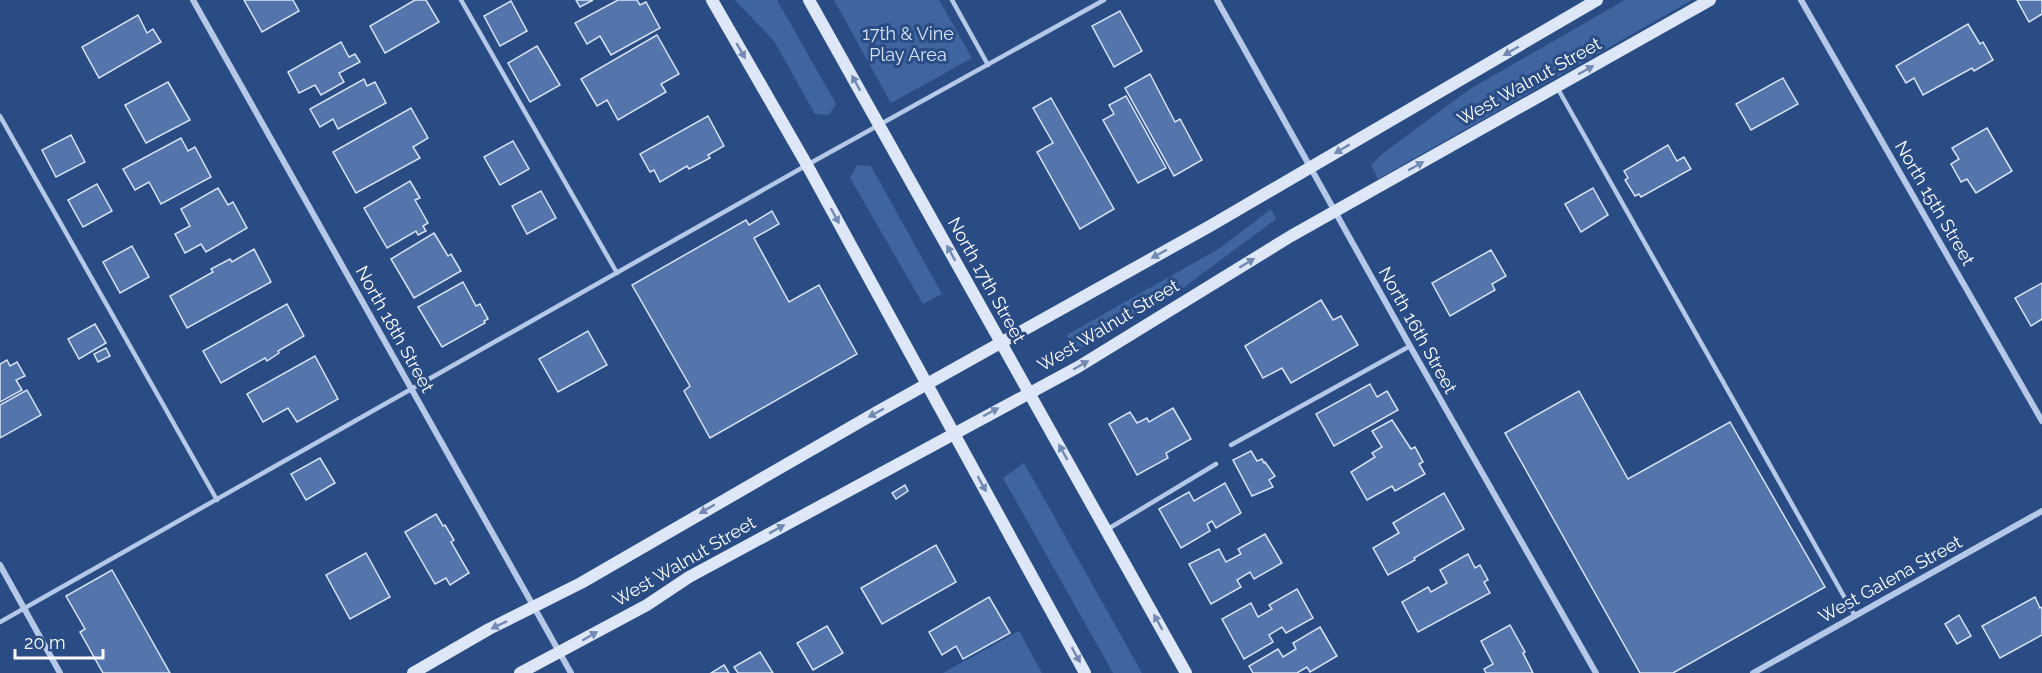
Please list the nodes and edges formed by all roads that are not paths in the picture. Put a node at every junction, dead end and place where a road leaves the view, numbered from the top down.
1 (193, 0) edge
2 (461, 0) edge
3 (712, 0) edge
4 (809, 0) edge
5 (952, 0) edge
6 (1104, 0) edge
7 (1217, 0) edge
8 (1597, 0) edge
9 (1710, 0) edge
10 (1801, 0) edge
11 (988, 65) junction
12 (1557, 86) junction
13 (0, 116) edge
14 (879, 124) junction
15 (807, 165) junction
16 (1311, 167) junction
17 (1335, 211) junction
18 (617, 273) junction
19 (1001, 342) junction
20 (1410, 346) junction
21 (927, 384) junction
22 (412, 389) junction
23 (1029, 392) junction
24 (2042, 421) edge
25 (954, 433) junction
26 (1231, 445) dead end
27 (1216, 464) dead end
28 (217, 500) junction
29 (2042, 511) edge
30 (1107, 530) junction
31 (0, 565) edge
32 (535, 607) junction
33 (24, 609) junction
34 (1855, 616) junction
35 (0, 622) edge
36 (560, 653) junction
37 (60, 673) edge
38 (413, 673) edge
39 (520, 673) edge
40 (571, 673) edge
41 (1085, 673) edge
42 (1186, 673) edge
43 (1596, 673) edge
44 (1754, 673) edge

1 - 22 street, North 18th Street
2 - 18 lane
3 -> 15 main road
14 -> 4 main road, North 17th Street
5 - 11 lane
6 - 11 lane
7 - 16 street, North 16th Street
8 -> 16 main road, West Walnut Street
12 -> 9 main road, West Walnut Street
10 - 24 street, North 15th Street
11 - 14 lane
17 -> 12 main road, West Walnut Street
12 - 34 lane
13 - 28 lane
14 - 15 lane
19 -> 14 main road, North 17th Street
15 - 18 lane
15 -> 21 main road
16 - 17 street, North 16th Street
16 -> 19 main road, West Walnut Street
17 - 20 street, North 16th Street
23 -> 17 main road, West Walnut Street
18 - 22 lane
19 - 21 main road, West Walnut Street
19 - 23 main road, North 17th Street
20 - 26 lane
20 - 43 street, North 16th Street
21 - 25 main road
21 -> 32 main road, West Walnut Street
22 - 28 lane
22 - 32 street, North 18th Street
25 -> 23 main road, West Walnut Street
30 -> 23 main road, North 17th Street
36 -> 25 main road, West Walnut Street
25 -> 41 main road
27 - 30 lane
28 - 33 lane
29 - 34 street, West Galena Street
42 -> 30 main road, North 17th Street
31 - 33 street
32 - 36 street, North 18th Street
32 -> 38 main road, West Walnut Street
33 - 35 lane
33 - 37 street
34 - 44 street, West Galena Street
36 - 39 main road, West Walnut Street
36 - 40 street, North 18th Street

